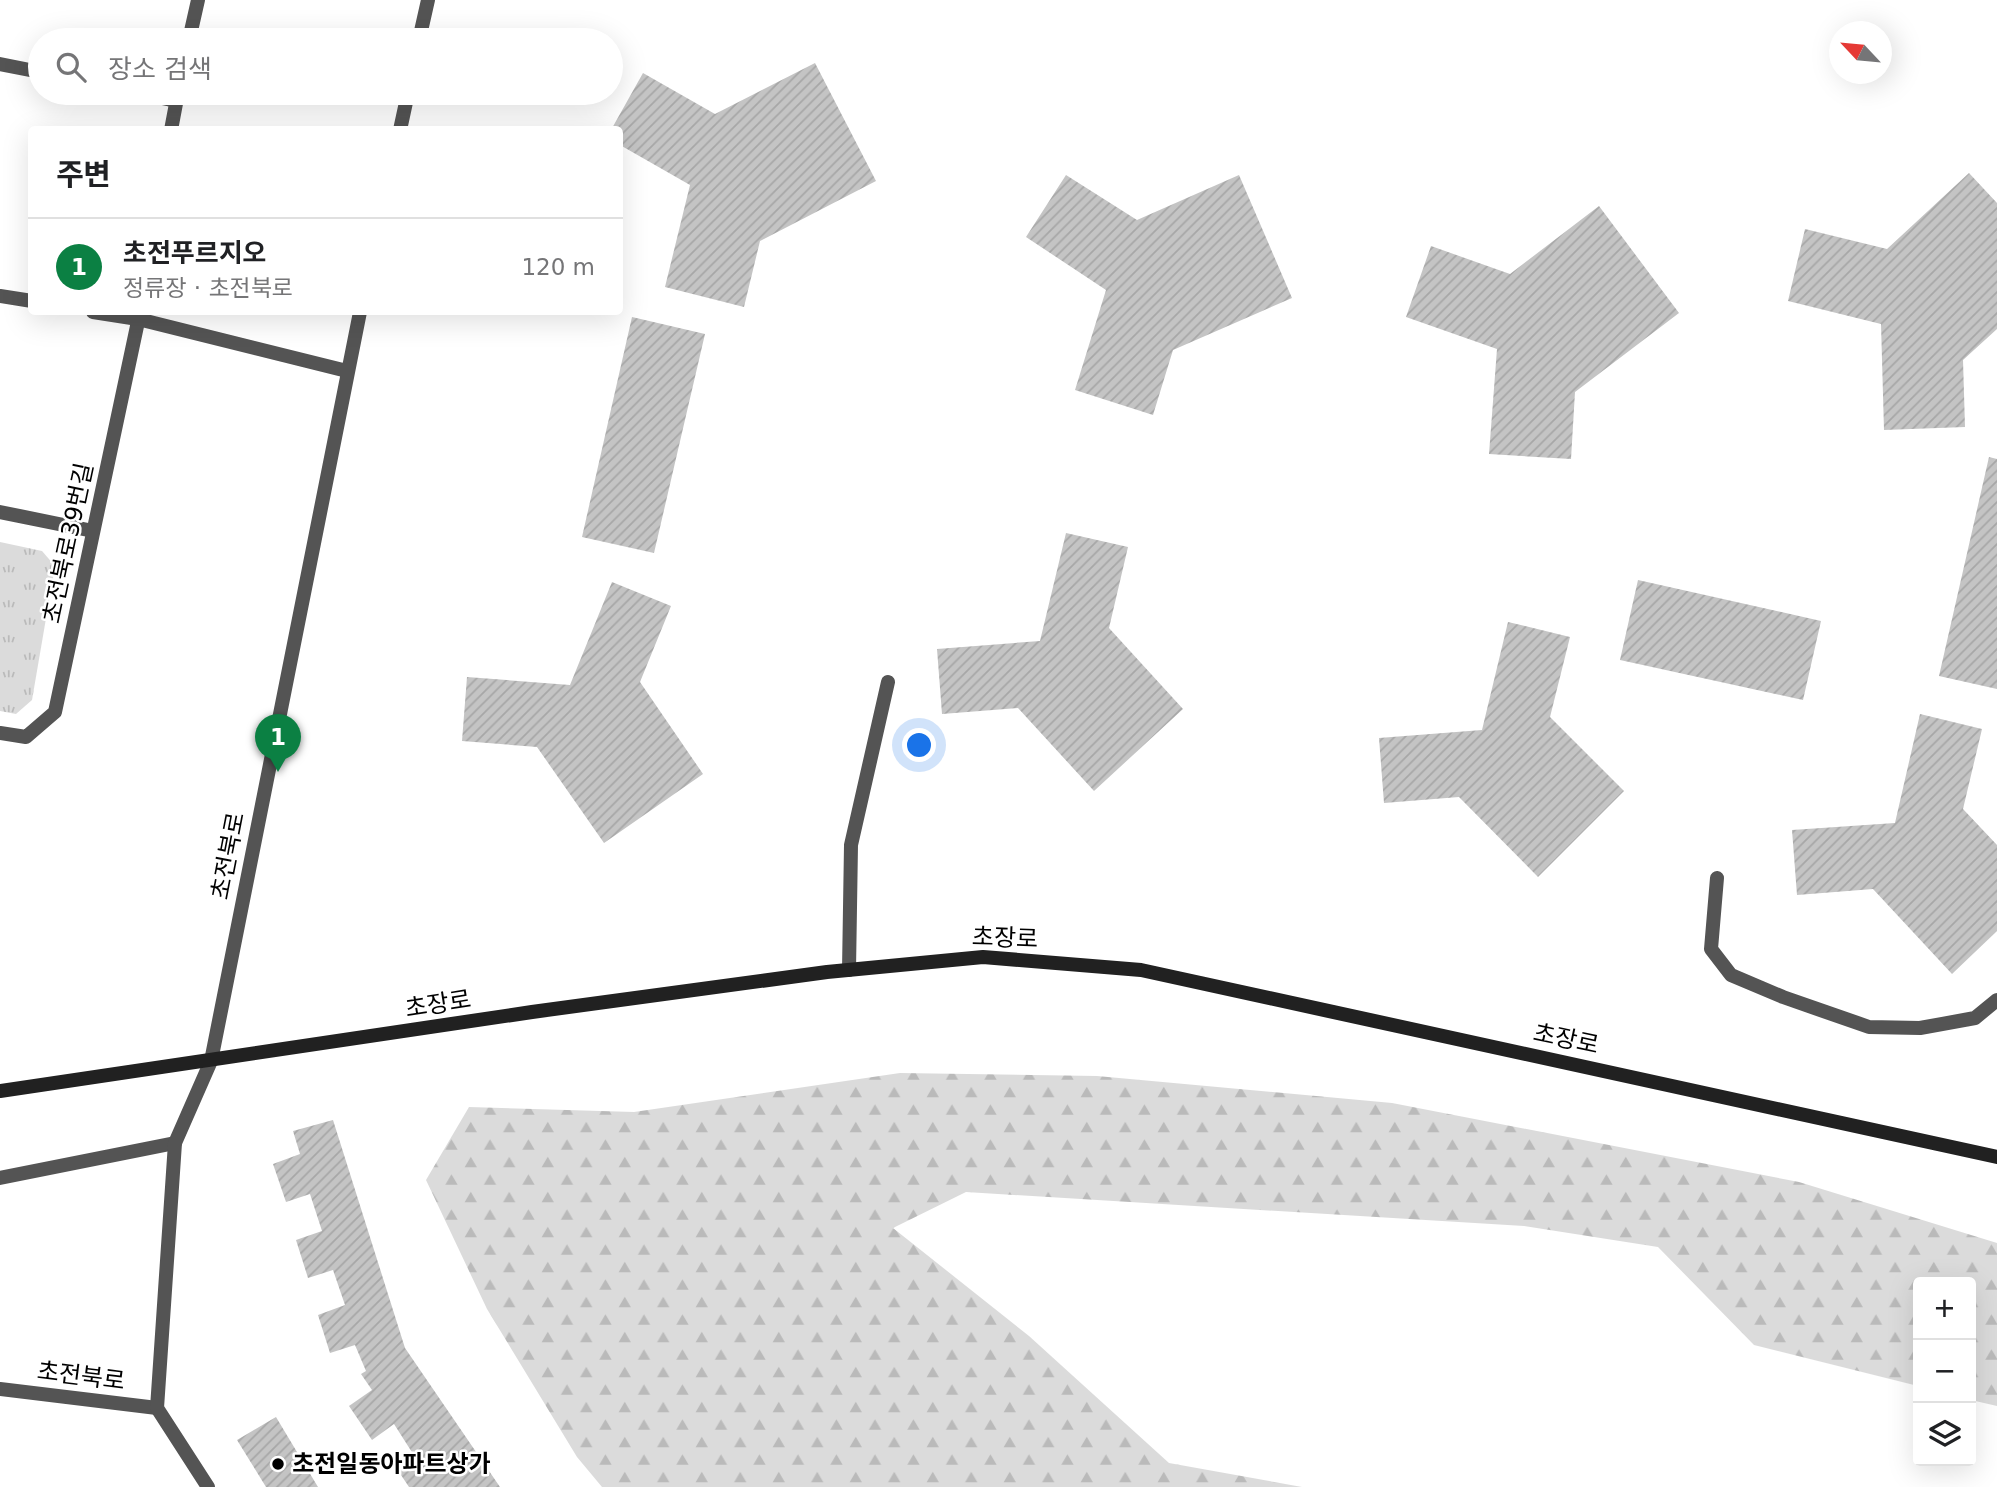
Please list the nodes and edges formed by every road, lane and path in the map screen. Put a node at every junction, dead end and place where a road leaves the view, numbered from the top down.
1 (198, 0) edge
2 (428, 0) edge
3 (192, 28) edge
4 (422, 28) edge
5 (0, 64) edge
6 (28, 70) edge
7 (176, 105) edge
8 (405, 105) edge
9 (172, 126) edge
10 (401, 126) edge
11 (0, 296) edge
12 (28, 300) edge
13 (139, 315) edge
14 (359, 315) edge
15 (347, 372) junction
16 (0, 512) edge
17 (93, 531) junction
18 (888, 682) dead end
19 (0, 733) edge
20 (1717, 878) dead end
21 (849, 970) junction
22 (1997, 1000) edge
23 (211, 1061) junction
24 (0, 1091) edge
25 (175, 1143) junction
26 (1997, 1157) edge
27 (0, 1178) edge
28 (0, 1389) edge
29 (157, 1408) junction
30 (208, 1487) edge

1 - 3 street
2 - 4 street
5 - 6 street
7 - 9 street
8 - 10 street
11 - 12 street
13 - 15 street
13 - 17 street, 초전북로39번길
14 - 15 street, 초전북로
15 - 23 street, 초전북로
16 - 17 street
17 - 19 street, 초전북로39번길
18 - 21 street
20 - 22 street
21 - 23 street, 초장로
21 - 26 street, 초장로
23 - 24 street, 초장로
23 - 25 street, 초전북로
25 - 27 street
25 - 29 street, 초전북로
28 - 29 street, 초전북로
29 - 30 street, 초전북로

